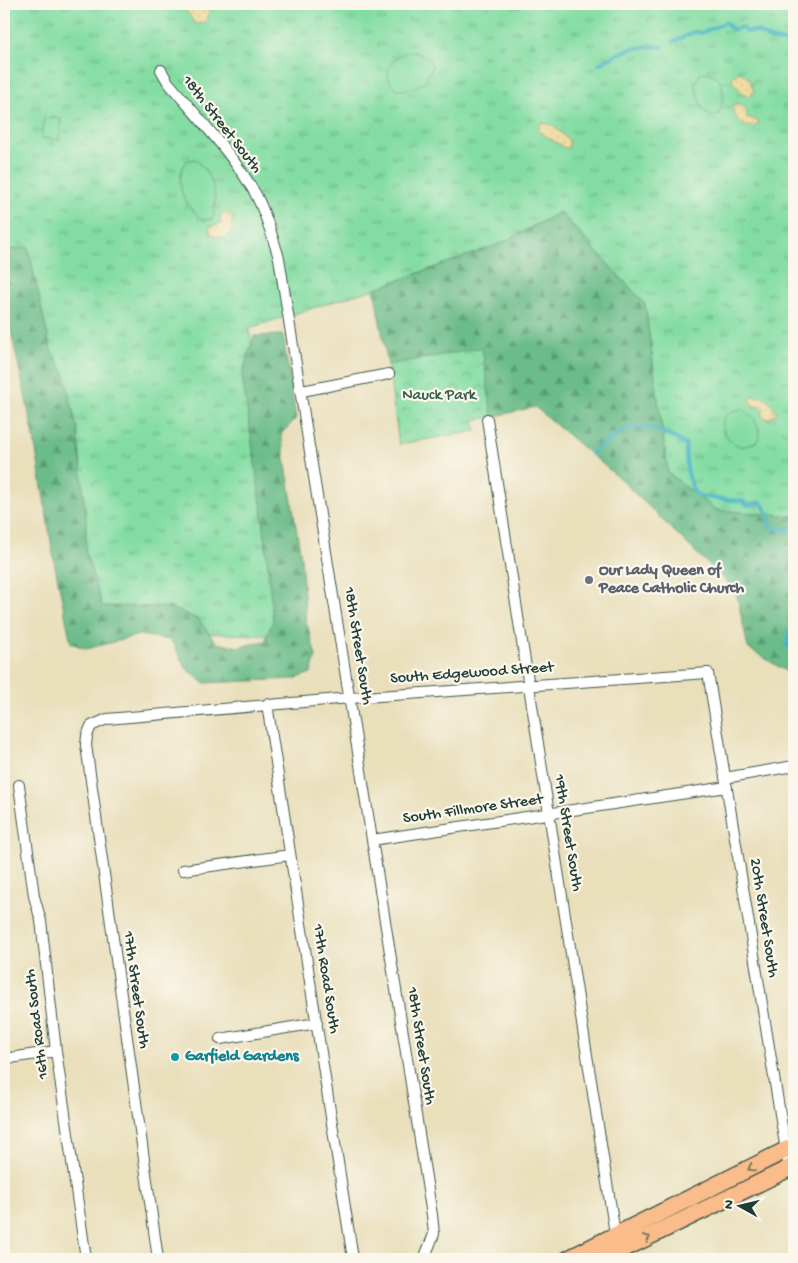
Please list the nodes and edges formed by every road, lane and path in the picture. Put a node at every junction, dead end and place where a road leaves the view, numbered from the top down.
1 (160, 70) dead end
2 (389, 374) dead end
3 (302, 391) junction
4 (487, 419) dead end
5 (708, 673) joint
6 (529, 684) junction
7 (350, 698) junction
8 (267, 704) junction
9 (91, 726) joint
10 (794, 766) edge
11 (726, 782) junction
12 (19, 785) dead end
13 (549, 814) junction
14 (372, 840) junction
15 (290, 855) junction
16 (183, 870) dead end
17 (317, 1023) junction
18 (220, 1039) dead end
19 (56, 1051) junction
20 (4, 1059) edge
21 (790, 1148) edge
22 (791, 1167) edge
23 (617, 1244) junction
24 (572, 1258) edge
25 (86, 1259) edge
26 (158, 1259) edge
27 (354, 1259) edge
28 (424, 1259) edge
29 (603, 1259) edge

1 - 3 street, 18th Street South
2 - 3 street
3 - 7 street, 18th Street South
4 - 6 street, 19th Street South
5 - 6 street, South Edgewood Street
5 - 11 street, 20th Street South
6 - 7 street, South Edgewood Street
6 - 13 street, 19th Street South
7 - 8 street, South Edgewood Street
7 - 14 street, 18th Street South
8 - 9 street, South Edgewood Street
8 - 15 street, 17th Road South
9 - 26 street, 17th Street South
10 - 11 street, South Fillmore Street
11 - 13 street, South Fillmore Street
11 - 21 street, 20th Street South
12 - 19 street, 16th Road South
13 - 14 street, South Fillmore Street
13 - 23 street, 19th Street South
14 - 28 street, 18th Street South
15 - 16 street
15 - 17 street, 17th Road South
17 - 18 street
17 - 27 street, 17th Road South
19 - 20 street
19 - 25 street, 16th Road South
21 - 22 street, 20th Street South
21 -> 23 main road
23 -> 22 main road
23 - 24 main road
23 - 29 main road

